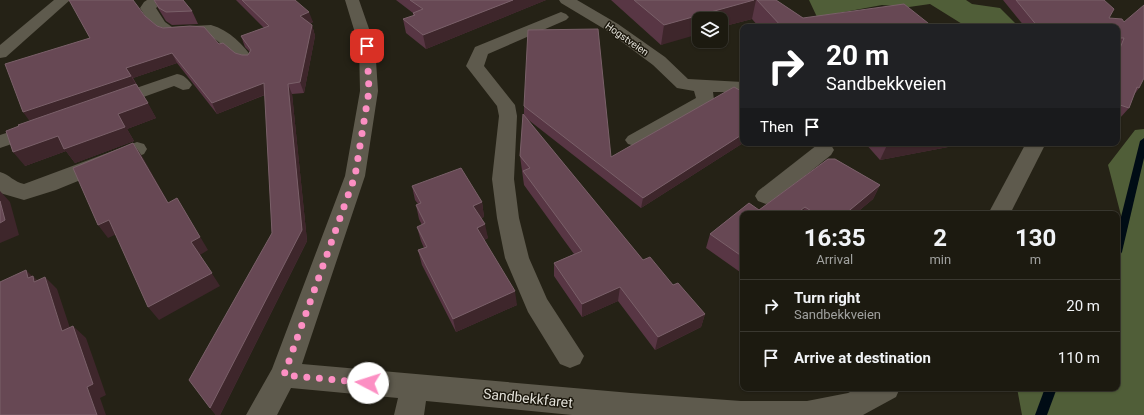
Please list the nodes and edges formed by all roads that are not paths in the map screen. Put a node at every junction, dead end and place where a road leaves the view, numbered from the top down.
1 (63, 0) edge
2 (159, 0) edge
3 (352, 0) edge
4 (564, 9) edge
5 (0, 53) edge
6 (246, 60) edge
7 (692, 85) junction
8 (182, 86) dead end
9 (740, 87) edge
10 (96, 108) edge
11 (52, 123) edge
12 (635, 140) dead end
13 (0, 142) edge
14 (1034, 146) edge
15 (137, 149) edge
16 (824, 150) dead end
17 (0, 179) edge
18 (766, 196) dead end
19 (1001, 211) edge
20 (570, 356) dead end
21 (284, 375) junction
22 (415, 387) junction
23 (880, 391) edge
24 (261, 415) edge
25 (409, 415) edge

1 - 5 street
2 - 6 street
3 - 21 street
4 - 7 street, Hogstveien
4 - 20 street
7 - 9 street
7 - 12 street
8 - 10 street
11 - 13 street
14 - 19 street
15 - 17 street
16 - 18 street
21 - 22 street, Sandbekkfaret
21 - 24 street
22 - 23 street, Sandbekkfaret
22 - 25 street

